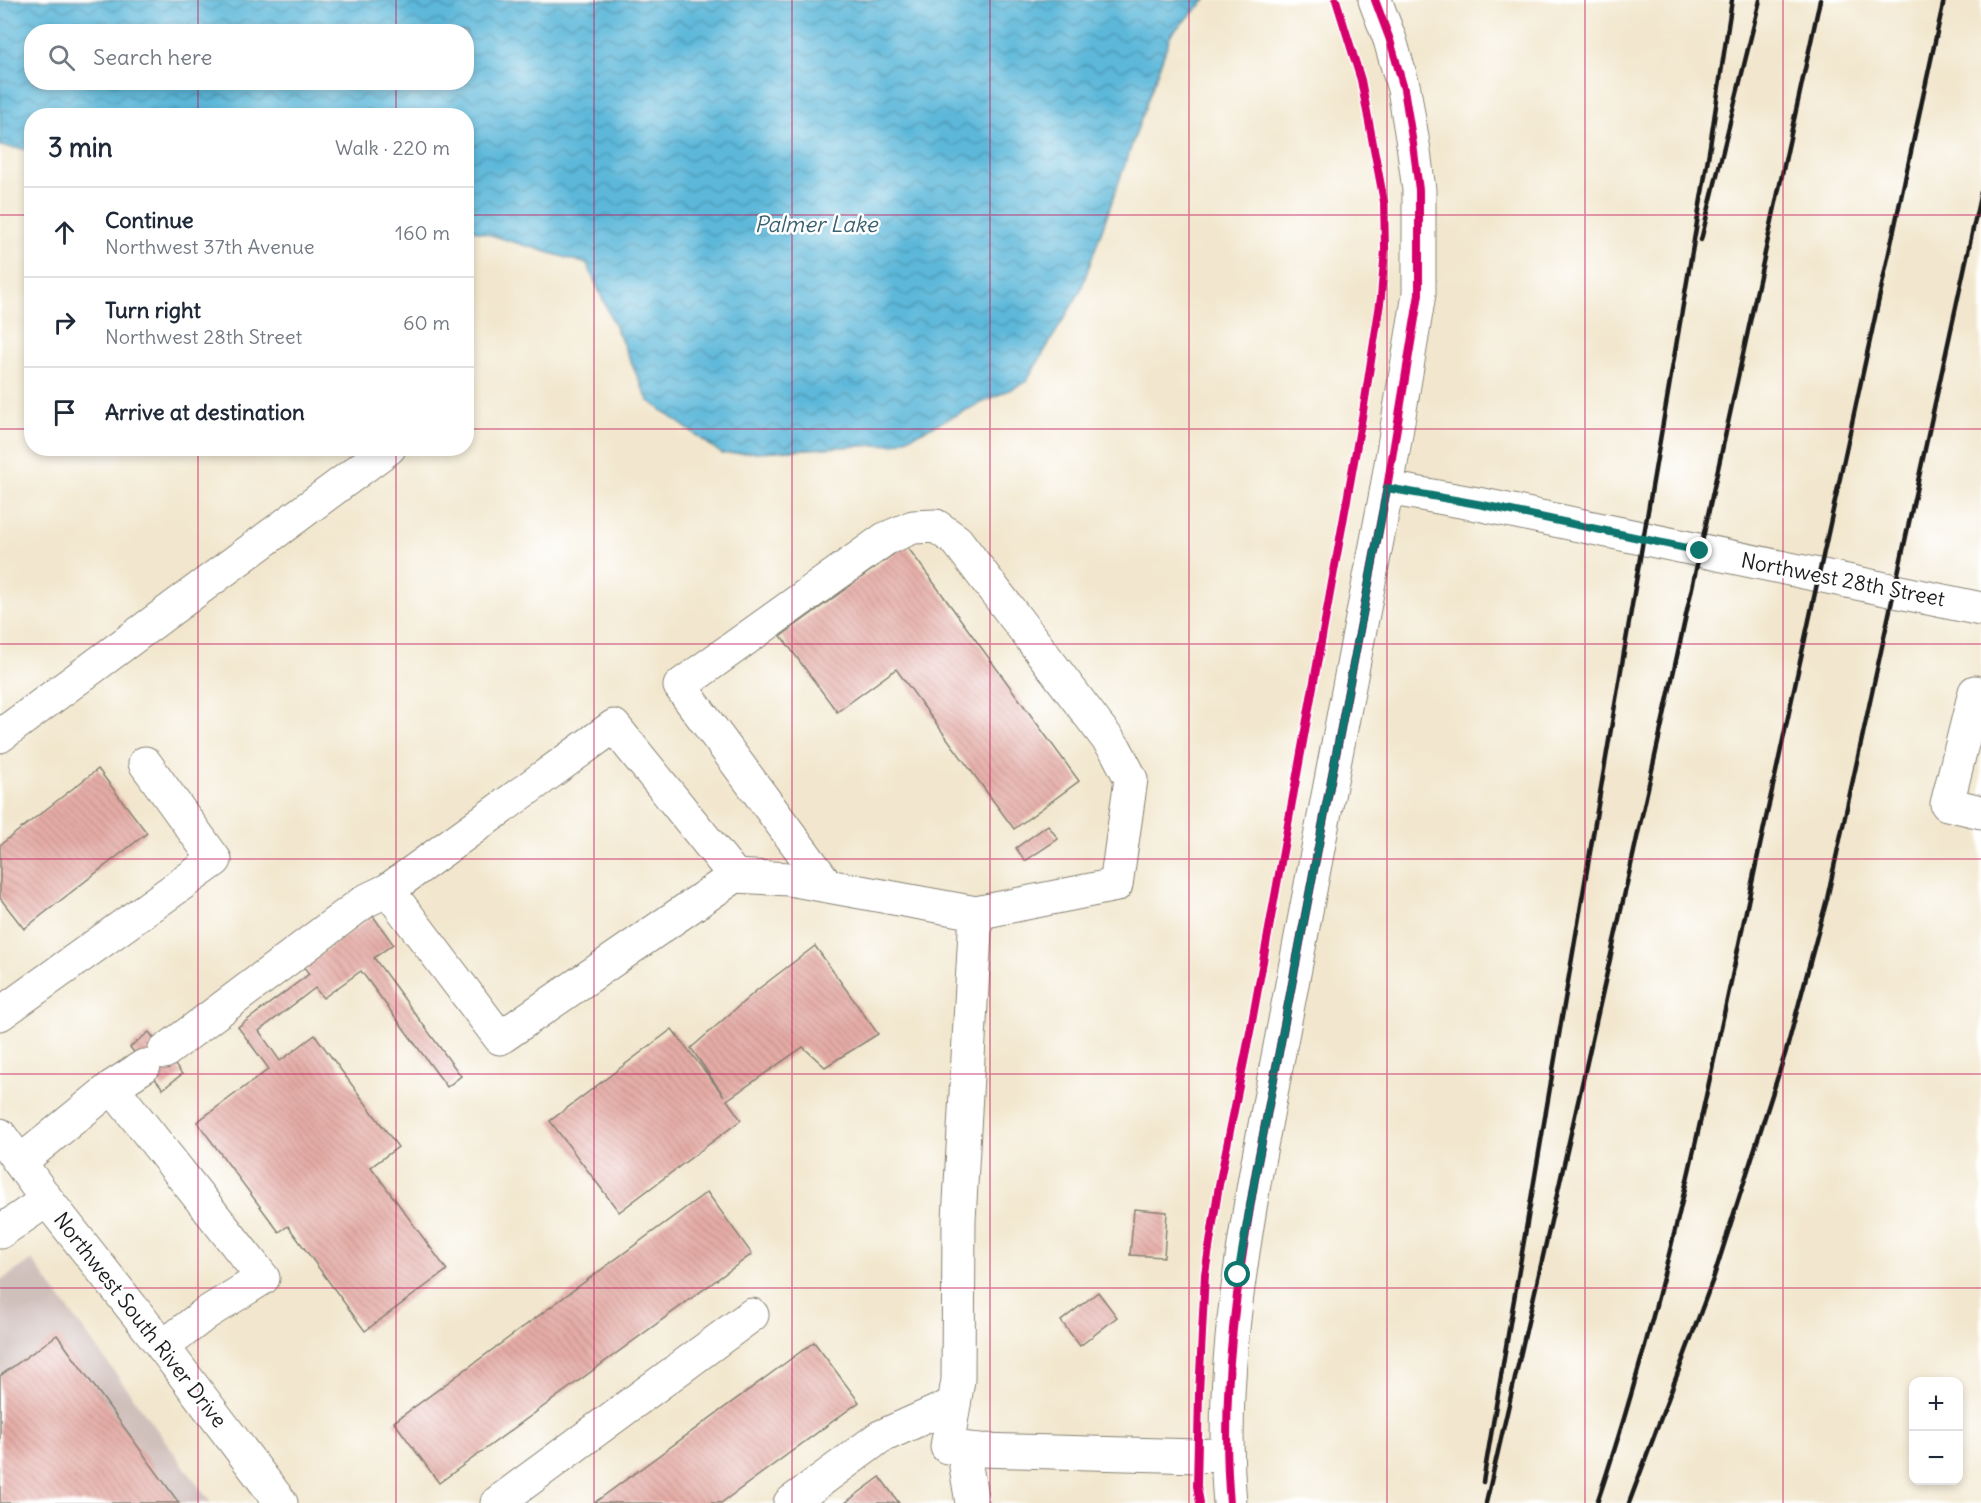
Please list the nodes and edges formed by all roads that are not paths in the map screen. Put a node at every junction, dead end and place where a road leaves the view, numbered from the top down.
1 (1375, 0) edge
2 (378, 456) edge
3 (1387, 488) junction
4 (1981, 609) edge
5 (1981, 694) edge
6 (0, 736) edge
7 (145, 763) dead end
8 (1981, 812) edge
9 (735, 876) junction
10 (827, 885) junction
11 (388, 890) junction
12 (976, 913) junction
13 (0, 1014) edge
14 (112, 1087) junction
15 (0, 1135) edge
16 (20, 1162) junction
17 (47, 1200) junction
18 (0, 1232) edge
19 (752, 1315) dead end
20 (163, 1347) junction
21 (954, 1404) junction
22 (963, 1448) junction
23 (1227, 1454) junction
24 (281, 1503) edge
25 (497, 1503) edge
26 (790, 1503) edge
27 (972, 1503) edge
28 (1230, 1503) edge

1 - 3 street
2 - 6 street
3 - 4 street, Northwest 28th Street
3 - 23 street
5 - 8 street
7 - 13 street
9 - 10 street
9 - 11 street
9 - 11 street
10 - 12 street
10 - 12 street
11 - 14 street
12 - 21 street
14 - 16 street
14 - 20 street
15 - 16 street, Northwest South River Drive
16 - 17 street, Northwest South River Drive
17 - 18 street
17 - 20 street, Northwest South River Drive
19 - 25 street
20 - 24 street, Northwest South River Drive
21 - 22 street
21 - 26 street
22 - 23 street
22 - 27 street
23 - 28 street

